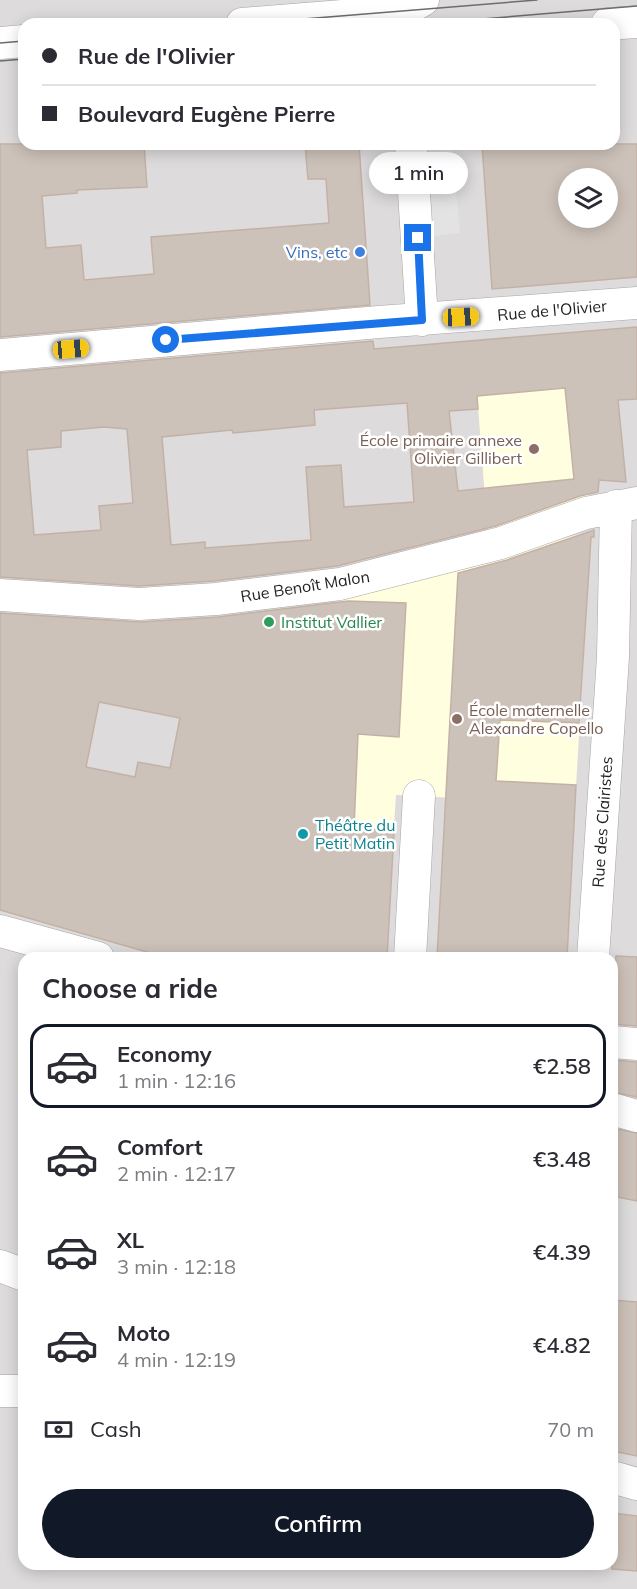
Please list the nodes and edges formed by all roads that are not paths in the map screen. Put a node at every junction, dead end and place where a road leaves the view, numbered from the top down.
1 (409, 9) edge
2 (309, 18) edge
3 (637, 22) edge
4 (620, 23) edge
5 (18, 42) edge
6 (0, 43) edge
7 (411, 150) edge
8 (637, 303) edge
9 (422, 320) junction
10 (0, 355) edge
11 (627, 505) edge
12 (0, 595) edge
13 (419, 796) dead end
14 (0, 931) edge
15 (76, 952) edge
16 (410, 952) edge
17 (593, 952) edge
18 (618, 1042) edge
19 (637, 1044) edge
20 (618, 1110) edge
21 (637, 1116) edge
22 (0, 1266) edge
23 (18, 1273) edge
24 (0, 1391) edge
25 (18, 1391) edge
26 (618, 1479) edge
27 (637, 1484) edge

1 - 2 street
3 - 4 street
5 - 6 street
7 - 9 street
8 - 9 street, Rue de l'Olivier
9 - 10 street, Rue de l'Olivier
11 - 12 street, Rue Benoît Malon
11 - 17 street, Rue des Clairistes
13 - 16 street
14 - 15 street
18 - 19 street
20 - 21 street
22 - 23 street
24 - 25 street
26 - 27 street

